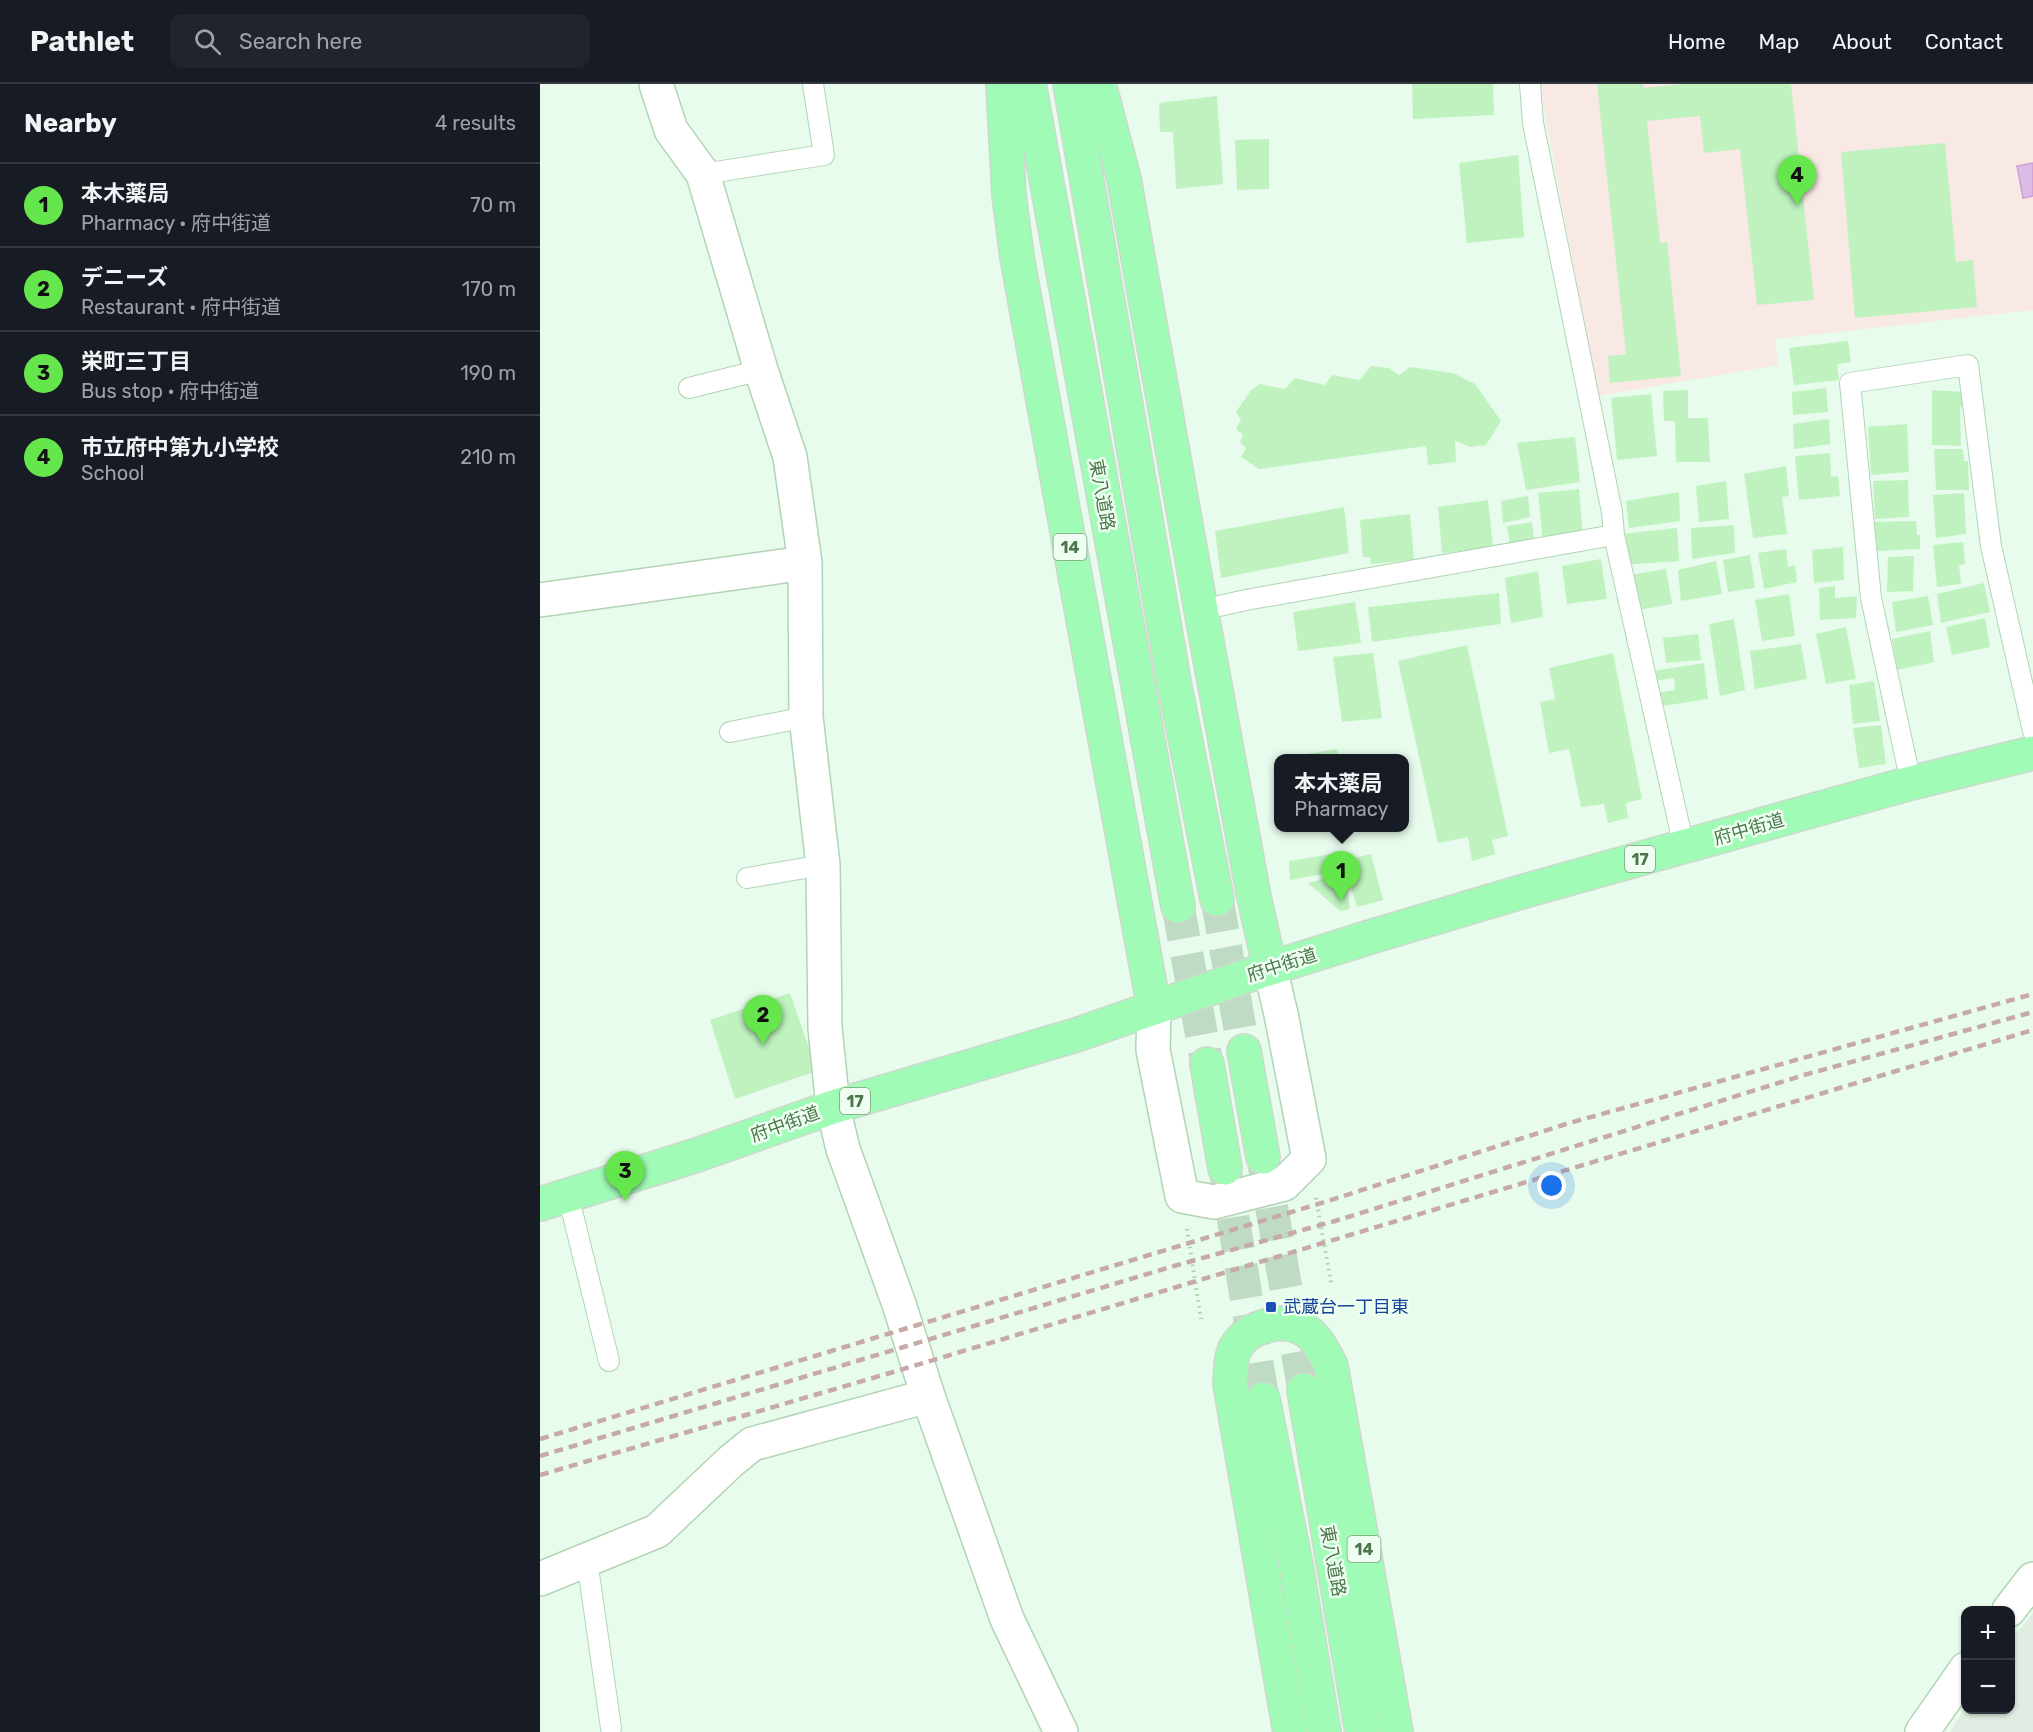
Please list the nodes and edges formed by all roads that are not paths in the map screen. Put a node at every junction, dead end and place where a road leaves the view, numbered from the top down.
1 (656, 84) edge
2 (813, 84) edge
3 (1003, 84) edge
4 (1029, 84) edge
5 (1070, 84) edge
6 (1099, 84) edge
7 (1530, 84) edge
8 (703, 174) junction
9 (761, 370) junction
10 (688, 388) dead end
11 (1614, 536) junction
12 (805, 563) junction
13 (540, 600) edge
14 (1201, 610) junction
15 (806, 717) junction
16 (2033, 731) edge
17 (730, 732) dead end
18 (2033, 753) edge
19 (1911, 783) junction
20 (1683, 847) junction
21 (823, 865) junction
22 (747, 878) dead end
23 (1217, 899) tunnel mouth
24 (1178, 906) tunnel mouth
25 (1270, 968) junction
26 (1154, 1008) junction
27 (1244, 1052) tunnel mouth
28 (1207, 1064) tunnel mouth
29 (833, 1107) junction
30 (1263, 1157) tunnel mouth
31 (1225, 1168) tunnel mouth
32 (554, 1199) edge
33 (609, 1361) dead end
34 (1304, 1390) tunnel mouth
35 (928, 1396) junction
36 (1263, 1398) tunnel mouth
37 (588, 1560) junction
38 (540, 1579) edge
39 (2033, 1579) edge
40 (2013, 1606) edge
41 (1961, 1675) edge
42 (611, 1728) dead end
43 (1061, 1732) edge
44 (1290, 1732) edge
45 (1324, 1732) edge
46 (1362, 1732) edge
47 (1396, 1732) edge
48 (1922, 1732) edge

1 - 8 street
2 - 8 lane
3 - 26 main road, 14
4 - 24 main road, 東八道路 / 14
5 - 23 main road
6 - 14 main road
7 - 11 lane
8 - 9 street
9 - 10 lane
9 - 12 street
11 - 14 lane
11 - 20 lane
12 - 13 street
12 - 15 street
14 - 25 main road
15 - 17 lane
15 - 21 street
16 - 19 lane
18 - 19 main road, 府中街道 / 17
19 - 20 main road, 府中街道 / 17
20 - 25 main road, 府中街道 / 17
21 - 22 lane
21 - 29 street
25 - 26 main road, 府中街道 / 17
25 - 26 street
26 - 29 main road, 府中街道 / 17
27 - 30 main road
28 - 31 main road
29 - 32 main road, 府中街道 / 17
29 - 35 street
32 - 33 lane
34 - 46 main road, 東八道路 / 14
35 - 37 street
35 - 43 street
36 - 45 main road, 東八道路
37 - 38 street
37 - 42 lane
39 - 40 street
41 - 48 street
44 - 47 main road, 14

